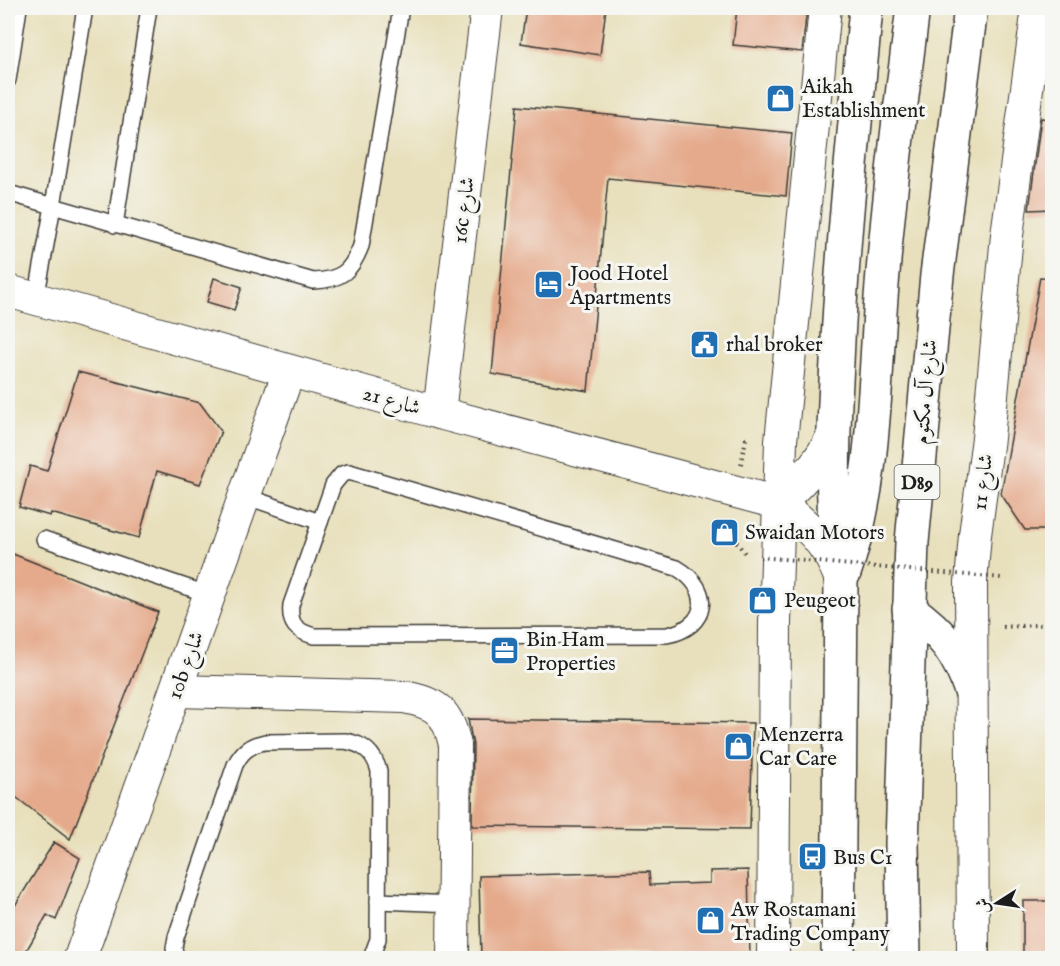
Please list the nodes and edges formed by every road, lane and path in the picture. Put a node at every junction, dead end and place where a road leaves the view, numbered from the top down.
1 (19, 8) edge
2 (85, 8) edge
3 (149, 8) edge
4 (401, 8) edge
5 (487, 8) edge
6 (825, 8) edge
7 (866, 8) edge
8 (913, 8) edge
9 (971, 8) edge
10 (1038, 8) edge
11 (8, 80) edge
12 (8, 193) edge
13 (53, 206) junction
14 (115, 225) junction
15 (22, 295) edge
16 (290, 371) junction
17 (439, 413) junction
18 (833, 435) junction
19 (245, 496) junction
20 (778, 503) junction
21 (320, 522) junction
22 (44, 539) dead end
23 (760, 557) dead end
24 (1002, 578) dead end
25 (841, 580) junction
26 (210, 595) junction
27 (909, 609) junction
28 (1053, 624) edge
29 (1003, 627) dead end
30 (176, 691) junction
31 (971, 692) junction
32 (378, 901) junction
33 (454, 904) junction
34 (80, 958) edge
35 (176, 958) edge
36 (371, 958) edge
37 (453, 958) edge
38 (773, 958) edge
39 (838, 958) edge
40 (904, 958) edge
41 (973, 958) edge

1 - 11 lane
2 - 13 lane
3 - 14 lane
4 - 14 lane
5 - 17 street, 16c شارع
6 - 20 street
7 - 18 main road
8 - 25 main road
9 - 27 main road, شارع آل مكتوم / D89
10 - 31 street, شارع 11
12 - 13 lane
13 - 14 lane
13 - 15 lane
15 - 16 street, شارع 21
16 - 17 street, شارع 21
16 - 19 street, 10b شارع
17 - 20 street, شارع 21
18 - 20 street
18 - 25 main road
19 - 21 lane
19 - 26 street, 10b شارع
20 - 25 street, شارع 21
20 - 38 street
21 - 21 lane
22 - 26 lane
23 - 24 path, bridge
25 - 39 main road
26 - 30 street, 10b شارع
27 - 31 main road
27 - 40 main road, شارع آل مكتوم / D89
28 - 29 path
30 - 33 street
30 - 34 street, 10b شارع
31 - 41 street, شارع 11
32 - 33 lane
32 - 35 lane
32 - 36 lane
33 - 37 street

